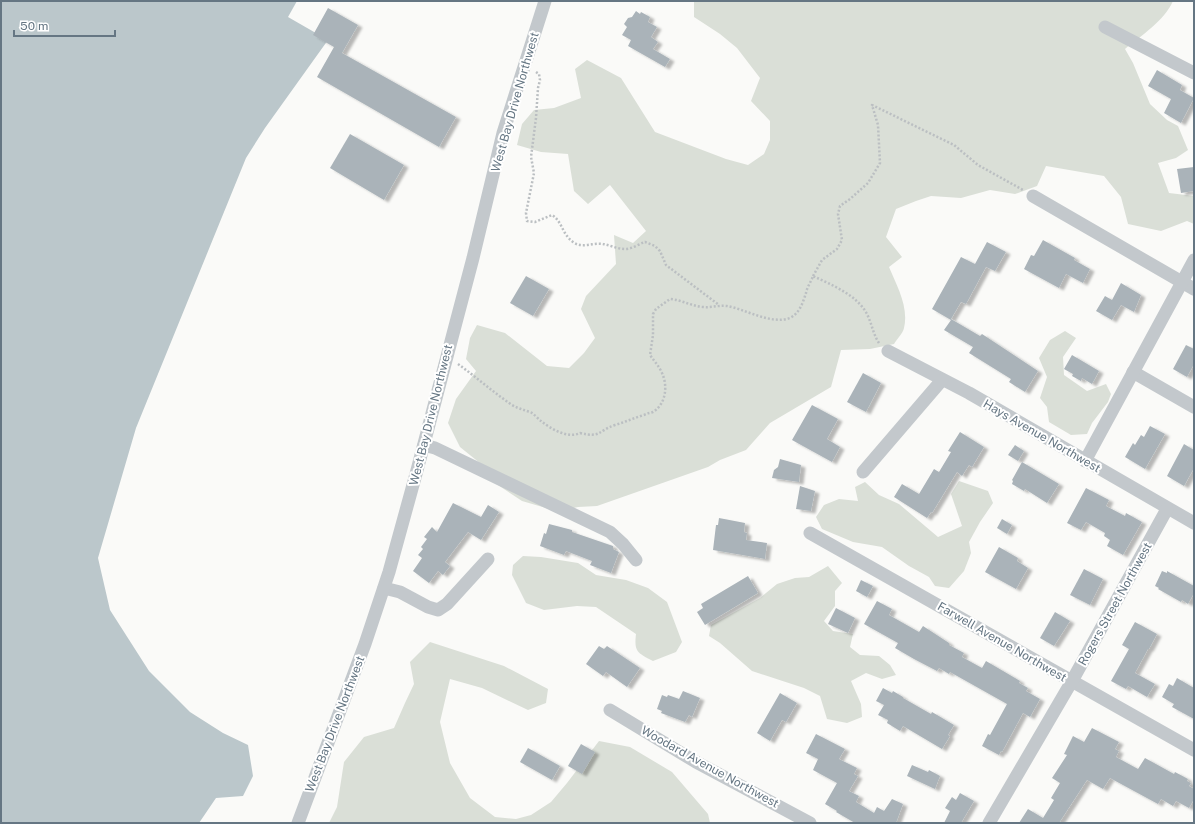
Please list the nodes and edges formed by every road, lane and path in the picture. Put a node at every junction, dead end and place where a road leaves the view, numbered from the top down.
1 (545, 1) edge
2 (1104, 27) dead end
3 (534, 70) dead end
4 (1194, 73) edge
5 (1033, 196) joint
6 (1194, 260) edge
7 (813, 276) junction
8 (1182, 282) junction
9 (1194, 289) edge
10 (719, 305) junction
11 (888, 351) joint
12 (456, 362) dead end
13 (1133, 372) junction
14 (942, 380) junction
15 (1194, 407) edge
16 (424, 445) junction
17 (1085, 461) junction
18 (863, 472) dead end
19 (1167, 509) junction
20 (1194, 523) edge
21 (810, 533) dead end
22 (488, 559) dead end
23 (636, 560) dead end
24 (384, 588) junction
25 (1072, 681) junction
26 (610, 710) dead end
27 (1194, 750) edge
28 (298, 823) edge
29 (810, 823) edge
30 (989, 823) edge

1 - 16 street, West Bay Drive Northwest
2 - 4 street
3 - 10 path
5 - 7 path
5 - 8 street
6 - 8 street
7 - 10 path
7 - 11 path
8 - 9 street
8 - 13 street
10 - 12 path
11 - 14 street, Hays Avenue Northwest
13 - 15 street
13 - 17 street
14 - 17 street, Hays Avenue Northwest
14 - 18 street
16 - 23 street
16 - 24 street, West Bay Drive Northwest
17 - 19 street, Hays Avenue Northwest
19 - 20 street, Hays Avenue Northwest
19 - 25 street, Rogers Street Northwest
21 - 25 street, Farwell Avenue Northwest
22 - 24 street
24 - 28 street, West Bay Drive Northwest
25 - 27 street, Farwell Avenue Northwest
25 - 30 street, Rogers Street Northwest
26 - 29 street, Woodard Avenue Northwest

